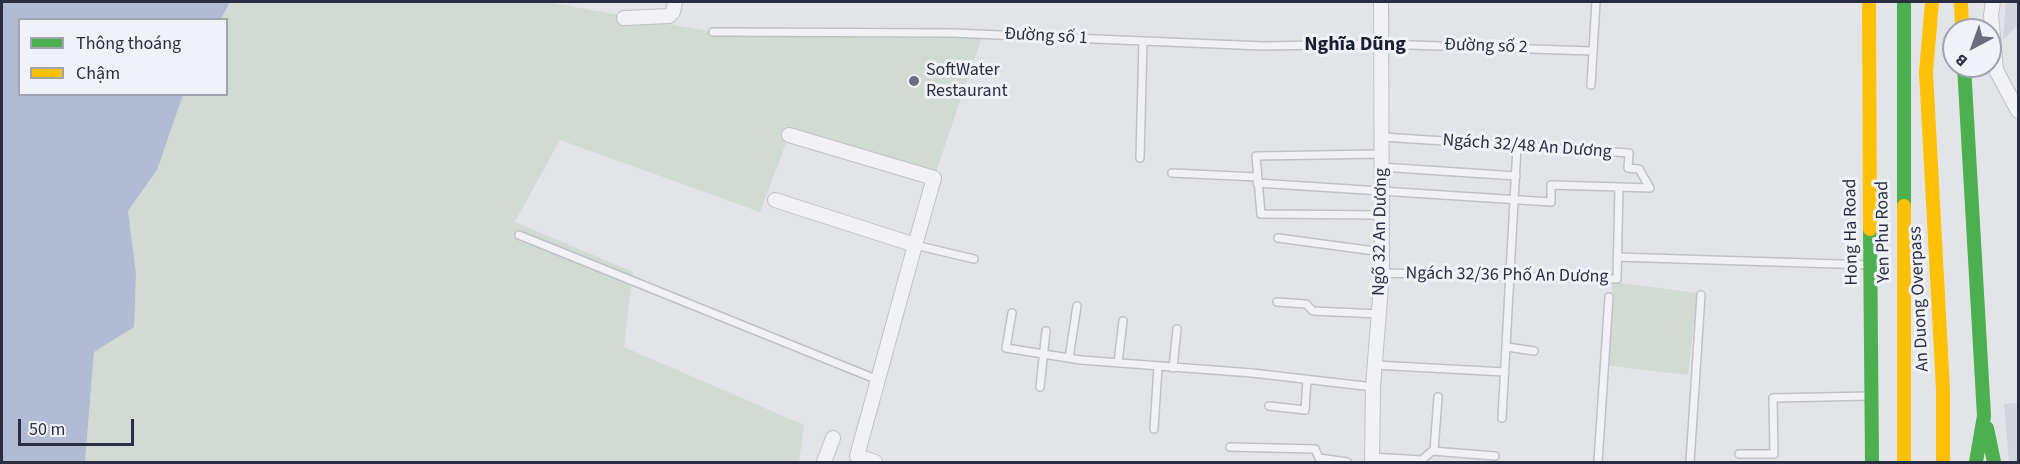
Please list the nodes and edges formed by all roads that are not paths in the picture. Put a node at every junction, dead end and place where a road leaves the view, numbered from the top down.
1 (675, 2) edge
2 (1381, 2) edge
3 (1596, 2) edge
4 (1869, 2) edge
5 (1904, 2) edge
6 (1932, 2) edge
7 (1961, 2) edge
8 (1993, 2) edge
9 (624, 18) dead end
10 (1962, 18) edge
11 (713, 32) dead end
12 (1143, 42) junction
13 (1380, 44) junction
14 (1592, 51) junction
15 (1926, 72) junction
16 (1965, 78) edge
17 (1591, 85) dead end
18 (2019, 111) edge
19 (789, 135) dead end
20 (1382, 137) junction
21 (1517, 147) junction
22 (1140, 158) dead end
23 (1382, 160) junction
24 (1172, 173) dead end
25 (1516, 176) junction
26 (1257, 180) junction
27 (1619, 187) junction
28 (1381, 193) junction
29 (775, 200) dead end
30 (1515, 200) junction
31 (1382, 214) junction
32 (519, 235) dead end
33 (1278, 238) dead end
34 (915, 245) junction
35 (1382, 252) junction
36 (1617, 257) junction
37 (974, 259) dead end
38 (1870, 265) junction
39 (1382, 273) junction
40 (1511, 276) junction
41 (1701, 295) dead end
42 (1609, 297) dead end
43 (1277, 302) dead end
44 (1077, 306) dead end
45 (1012, 313) dead end
46 (1379, 314) junction
47 (1123, 321) dead end
48 (1177, 329) dead end
49 (1046, 331) dead end
50 (1507, 347) junction
51 (1534, 351) dead end
52 (1043, 354) junction
53 (1070, 358) junction
54 (1118, 363) junction
55 (1375, 365) junction
56 (1158, 367) junction
57 (1173, 368) junction
58 (1505, 372) junction
59 (878, 380) junction
60 (1307, 380) junction
61 (1040, 387) dead end
62 (1374, 387) junction
63 (1438, 396) dead end
64 (1871, 396) junction
65 (1269, 406) dead end
66 (1984, 416) junction
67 (1502, 418) dead end
68 (1154, 429) dead end
69 (833, 438) dead end
70 (1230, 447) dead end
71 (1434, 451) junction
72 (1739, 454) dead end
73 (1495, 456) dead end
74 (1371, 460) edge
75 (824, 462) edge
76 (875, 462) edge
77 (1347, 462) edge
78 (1598, 462) edge
79 (1690, 462) edge
80 (1872, 462) edge
81 (1904, 462) edge
82 (1943, 462) edge
83 (1976, 462) edge
84 (1994, 462) edge

1 - 9 street
2 - 13 street, Ngõ 32 An Dương
3 - 14 lane
4 - 38 main road, Hong Ha Road
5 - 15 main road
5 - 81 main road, Yen Phu Road
6 - 15 main road
7 - 10 main road
8 - 18 street
11 - 12 lane, Đường số 1
12 - 13 lane, Đường số 1
12 - 22 lane
13 - 14 lane, Đường số 2
13 - 20 street, Ngõ 32 An Dương
14 - 17 lane
15 - 82 main road, An Duong Overpass
16 - 66 main road
19 - 34 street
20 - 21 lane, Ngách 32/48 An Dương
20 - 23 street, Ngõ 32 An Dương
21 - 25 lane
21 - 27 lane, Ngách 32/48 An Dương
23 - 25 lane
23 - 26 lane
23 - 28 street, Ngõ 32 An Dương
24 - 26 lane
25 - 30 lane
26 - 28 lane
26 - 31 lane
27 - 30 lane
27 - 36 lane, Ngách 32/36 Phố An Dương
28 - 30 lane
28 - 31 street, Ngõ 32 An Dương
29 - 34 street
30 - 40 lane
31 - 35 street, Ngõ 32 An Dương
32 - 59 lane
33 - 35 lane
34 - 37 lane
34 - 59 street
35 - 39 street, Ngõ 32 An Dương
36 - 38 lane
36 - 40 lane, Ngách 32/36 Phố An Dương
38 - 64 main road, Hong Ha Road
39 - 40 lane, Ngách 32/36 Phố An Dương
39 - 46 street, Ngõ 32 An Dương
40 - 50 lane
41 - 79 lane
42 - 78 lane
43 - 46 lane
44 - 53 lane
45 - 52 lane
46 - 55 street, Ngõ 32 An Dương
47 - 54 lane
48 - 57 lane
49 - 52 lane
50 - 51 lane
50 - 58 lane
52 - 53 lane
52 - 61 lane
53 - 54 lane
54 - 56 lane
55 - 58 lane
55 - 62 street, Ngõ 32 An Dương
56 - 57 lane
56 - 68 lane
57 - 60 lane
58 - 67 lane
59 - 76 street
60 - 62 lane
60 - 65 lane
62 - 74 street, Ngõ 32 An Dương
63 - 71 lane
64 - 72 lane
64 - 80 main road, Hong Ha Road
66 - 83 main road
66 - 84 main road
69 - 75 street
70 - 77 lane
71 - 73 lane
71 - 74 lane

